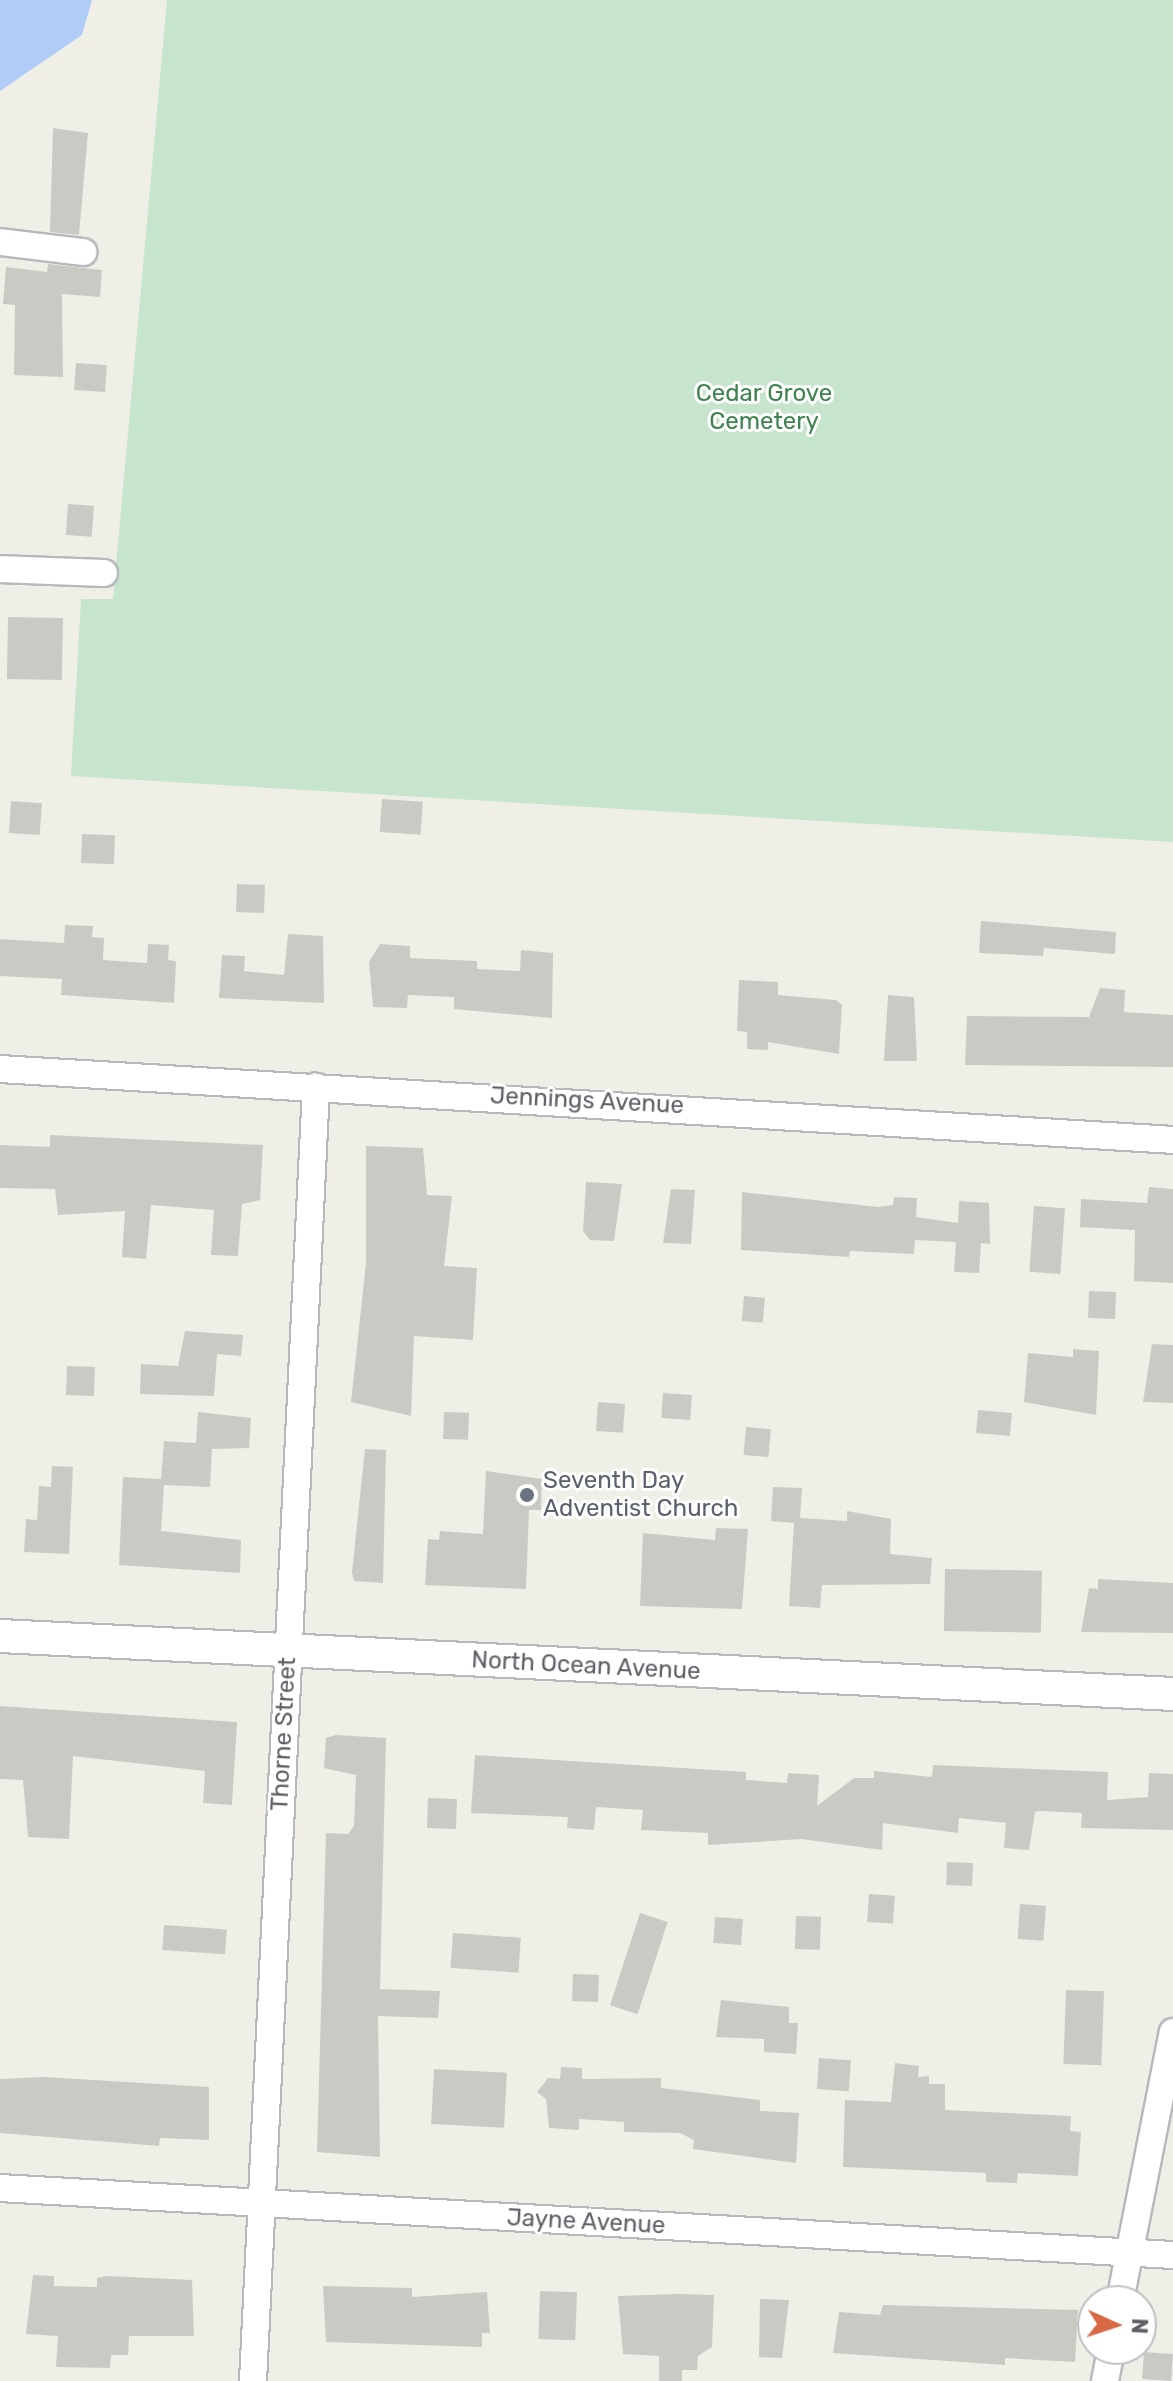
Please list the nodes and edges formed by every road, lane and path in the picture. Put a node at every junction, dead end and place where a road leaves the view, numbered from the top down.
1 (0, 242) edge
2 (83, 252) dead end
3 (0, 569) edge
4 (104, 573) dead end
5 (0, 1069) edge
6 (316, 1087) junction
7 (1173, 1140) edge
8 (0, 1636) edge
9 (288, 1651) junction
10 (1173, 1694) edge
11 (1173, 2032) edge
12 (0, 2188) edge
13 (261, 2203) junction
14 (1128, 2253) junction
15 (1173, 2255) edge
16 (1123, 2285) edge
17 (253, 2381) edge

1 - 2 street
3 - 4 street
5 - 6 street, Jennings Avenue
6 - 7 street, Jennings Avenue
6 - 9 street, Thorne Street
8 - 9 street, North Ocean Avenue
9 - 10 street, North Ocean Avenue
9 - 13 street, Thorne Street
11 - 14 street
12 - 13 street, Jayne Avenue
13 - 14 street, Jayne Avenue
13 - 17 street, Thorne Street
14 - 15 street, Jayne Avenue
14 - 16 street

